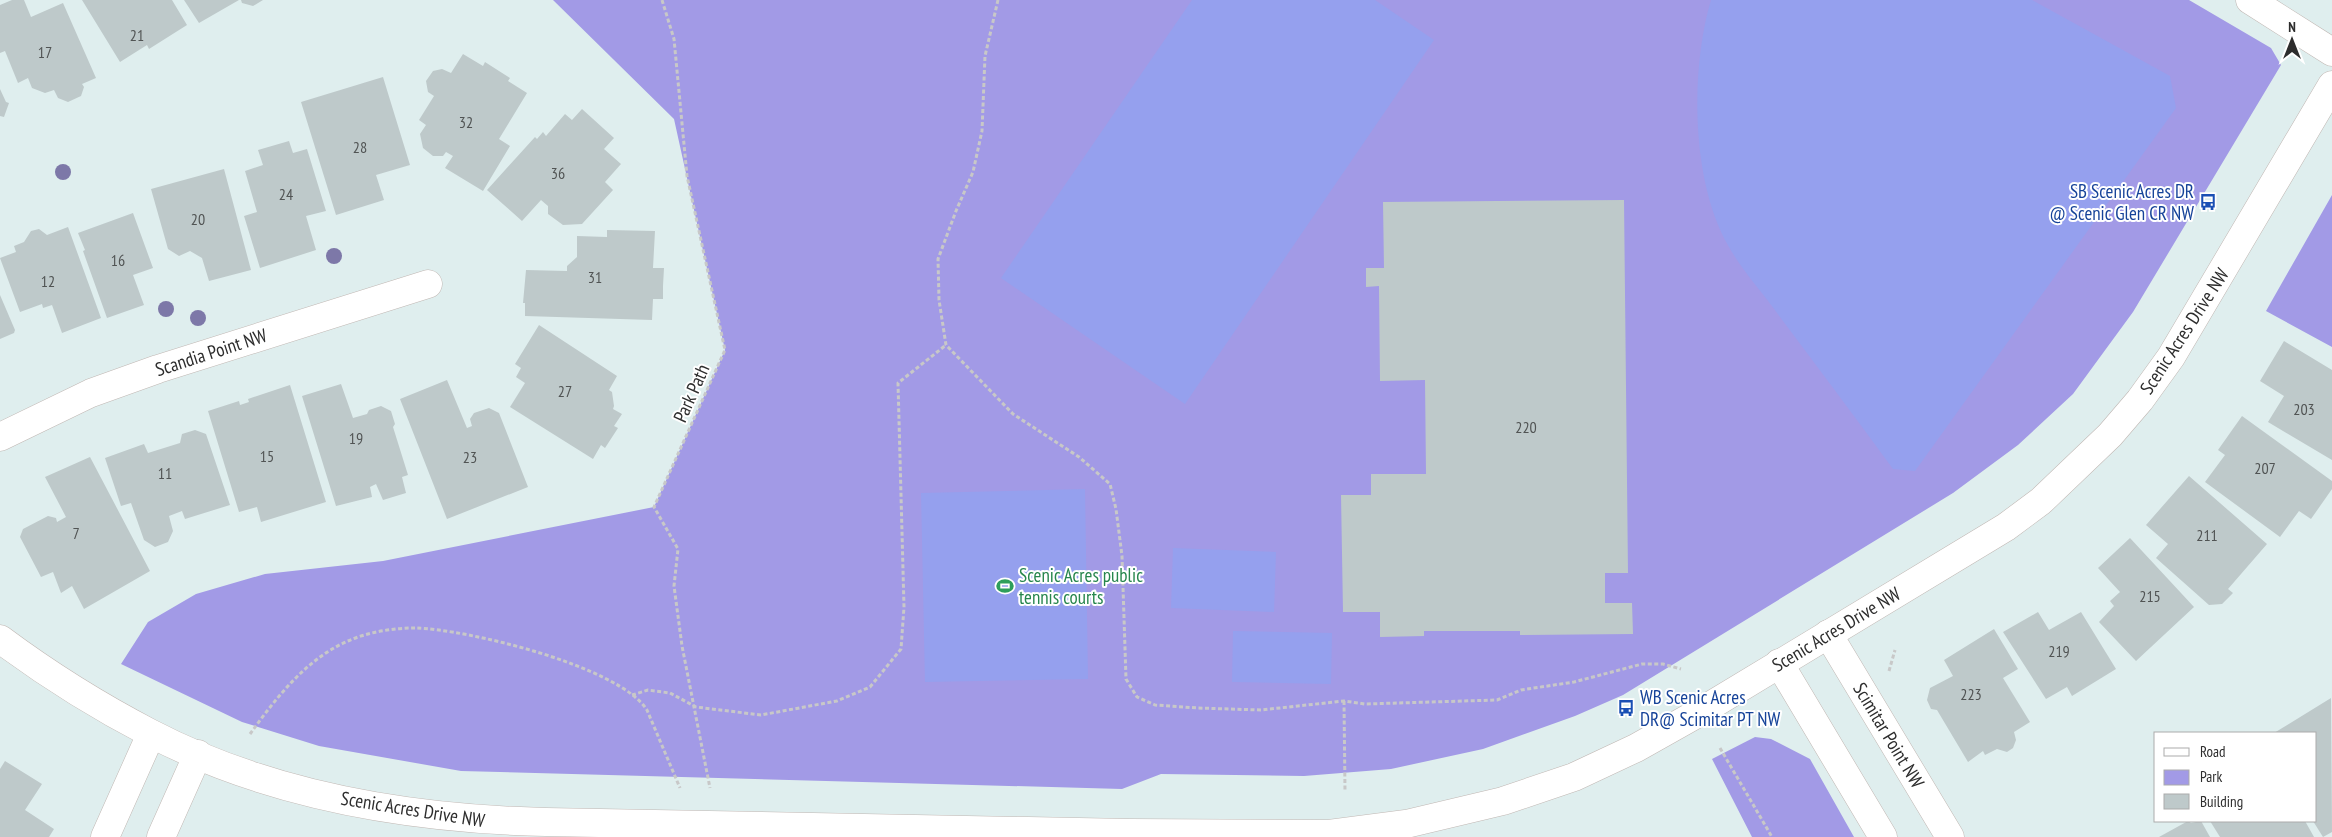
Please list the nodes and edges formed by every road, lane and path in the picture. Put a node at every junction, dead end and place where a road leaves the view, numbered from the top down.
1 (662, 0) edge
2 (998, 0) edge
3 (2250, 0) edge
4 (2332, 52) edge
5 (2332, 85) edge
6 (428, 284) dead end
7 (946, 345) junction
8 (0, 437) edge
9 (1828, 634) junction
10 (0, 639) edge
11 (1895, 650) dead end
12 (1779, 663) junction
13 (1681, 669) dead end
14 (1889, 674) dead end
15 (632, 695) junction
16 (1344, 702) junction
17 (696, 707) junction
18 (151, 734) junction
19 (250, 734) dead end
20 (1720, 748) dead end
21 (198, 754) junction
22 (680, 788) dead end
23 (710, 788) dead end
24 (1345, 791) dead end
25 (105, 837) edge
26 (162, 837) edge
27 (1772, 837) edge
28 (1884, 837) edge
29 (1950, 837) edge

1 - 17 path, Park Path
2 - 7 path
3 - 4 street
5 - 9 street, Scenic Acres Drive NW
6 - 8 street, Scandia Point NW
7 - 16 path
7 - 17 path
9 - 12 street, Scenic Acres Drive NW
9 - 29 street, Scimitar Point NW
10 - 18 street, Scenic Acres Drive NW
11 - 14 path
12 - 21 street, Scenic Acres Drive NW
12 - 28 street
13 - 16 path
15 - 17 path
15 - 19 path
15 - 22 path
16 - 24 path
17 - 23 path, Park Path
18 - 21 street, Scenic Acres Drive NW
18 - 25 street
20 - 27 path
21 - 26 street

